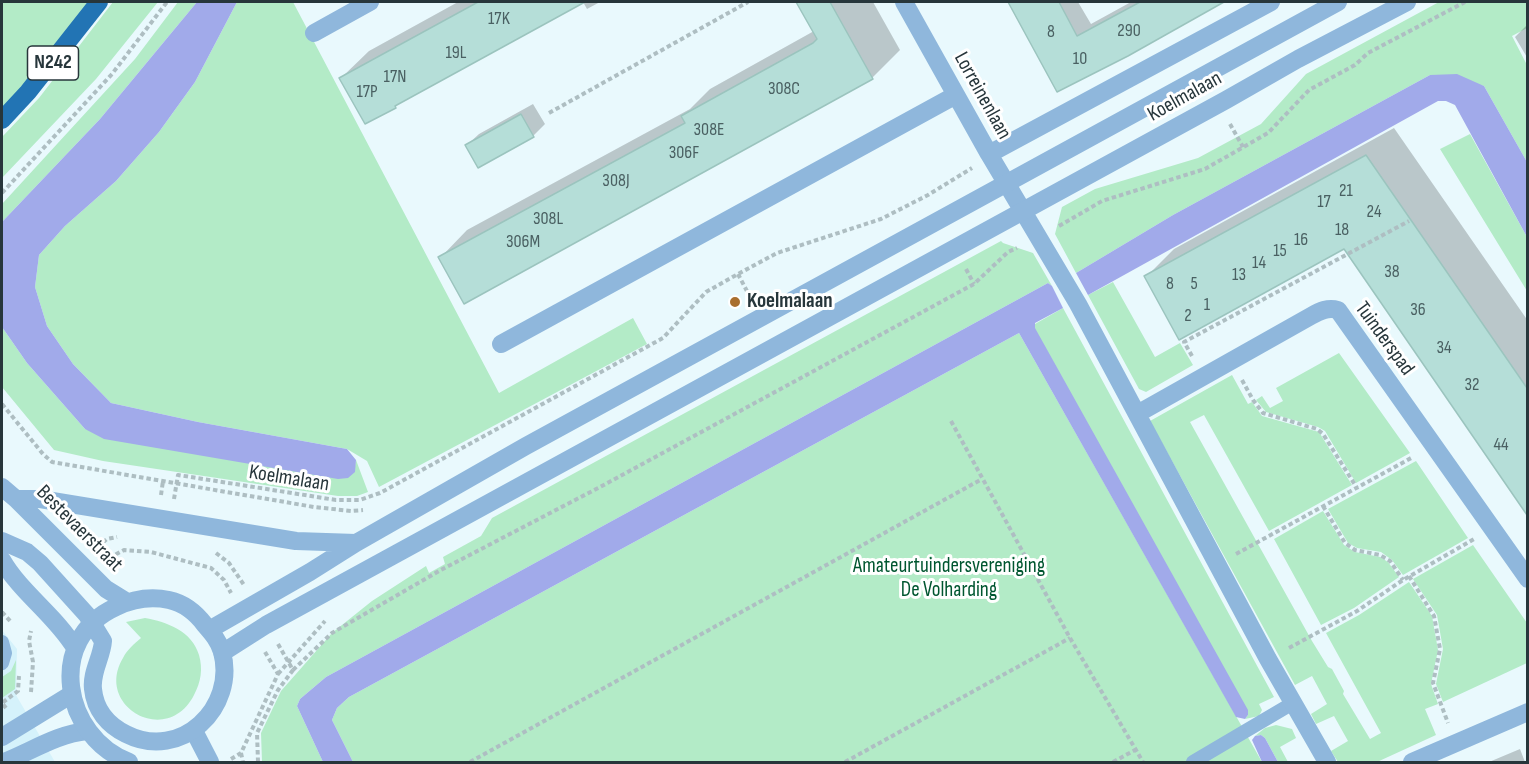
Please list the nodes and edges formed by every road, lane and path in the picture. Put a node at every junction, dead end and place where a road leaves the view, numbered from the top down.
1 (99, 2) edge
2 (167, 2) edge
3 (370, 2) edge
4 (748, 2) edge
5 (904, 2) edge
6 (1268, 2) edge
7 (1338, 2) edge
8 (1407, 2) edge
9 (314, 33) dead end
10 (956, 95) junction
11 (549, 113) dead end
12 (2, 120) edge
13 (1229, 122) dead end
14 (1243, 147) dead end
15 (989, 154) junction
16 (1006, 183) junction
17 (2, 193) edge
18 (1023, 212) junction
19 (1409, 221) dead end
20 (738, 274) dead end
21 (751, 298) dead end
22 (501, 344) dead end
23 (1232, 362) junction
24 (1203, 377) junction
25 (2, 405) edge
26 (1137, 414) junction
27 (951, 421) dead end
28 (1432, 445) junction
29 (982, 479) junction
30 (163, 481) joint
31 (2, 487) edge
32 (1357, 488) junction
33 (16, 498) junction
34 (1323, 506) junction
35 (367, 510) dead end
36 (1493, 529) junction
37 (2, 541) edge
38 (356, 543) junction
39 (2, 560) edge
40 (1217, 565) junction
41 (1409, 576) junction
42 (1527, 579) edge
43 (1403, 580) junction
44 (127, 602) junction
45 (326, 620) dead end
46 (93, 622) junction
47 (209, 630) junction
48 (1070, 638) junction
49 (2, 642) edge
50 (75, 648) junction
51 (222, 654) junction
52 (1268, 659) junction
53 (2, 663) edge
54 (293, 670) dead end
55 (278, 674) dead end
56 (72, 694) junction
57 (1293, 703) junction
58 (1527, 712) edge
59 (113, 728) junction
60 (87, 730) junction
61 (194, 731) junction
62 (2, 738) edge
63 (1456, 743) junction
64 (1135, 750) junction
65 (241, 753) dead end
66 (4, 762) edge
67 (129, 762) edge
68 (210, 762) edge
69 (243, 762) edge
70 (258, 762) edge
71 (470, 762) edge
72 (845, 762) edge
73 (1113, 762) edge
74 (1143, 762) edge
75 (1192, 762) edge
76 (1327, 762) edge
77 (1412, 762) edge

1 - 12 highway, N242
2 - 17 path
3 - 9 street
4 - 11 path
5 - 10 street, Lorreinenlaan
6 - 15 street, Koelmalaan
7 - 16 street, Koelmalaan
8 - 18 street, Koelmalaan
10 - 15 street, Lorreinenlaan
10 - 22 street
13 - 14 path
15 - 16 street, Lorreinenlaan
16 - 18 street, Lorreinenlaan
16 - 38 street, Koelmalaan
18 - 26 street
18 - 51 street, Koelmalaan
19 - 24 path
20 - 21 path
23 - 24 street, Tuinderspad
23 - 28 street, Tuinderspad
23 - 32 path
24 - 26 street, Tuinderspad
25 - 30 path, Bestevaerstraat
26 - 40 street
27 - 29 path
28 - 32 path
28 - 36 street, Tuinderspad
29 - 48 path
29 - 71 path
30 - 35 path, Koelmalaan
31 - 33 street, Bestevaerstraat
32 - 34 path
33 - 38 street
33 - 44 street, Bestevaerstraat
34 - 40 path
34 - 43 path
36 - 41 path
36 - 42 street, Tuinderspad
37 - 46 street
38 - 47 street, Koelmalaan
39 - 50 street
40 - 52 street
41 - 43 path
41 - 63 path
43 - 52 path
44 - 46 street
44 - 47 street
45 - 55 path
46 - 50 street
46 - 59 street
47 - 51 street
48 - 64 path
48 - 72 path
49 - 53 lane
50 - 56 street
51 - 61 street
52 - 57 street
54 - 70 path
56 - 60 street
56 - 62 street
57 - 75 lane
57 - 76 street
58 - 63 street
59 - 60 street
59 - 61 street
60 - 66 street
60 - 67 street
61 - 68 street
63 - 77 street
64 - 73 path
64 - 74 path
65 - 69 path

